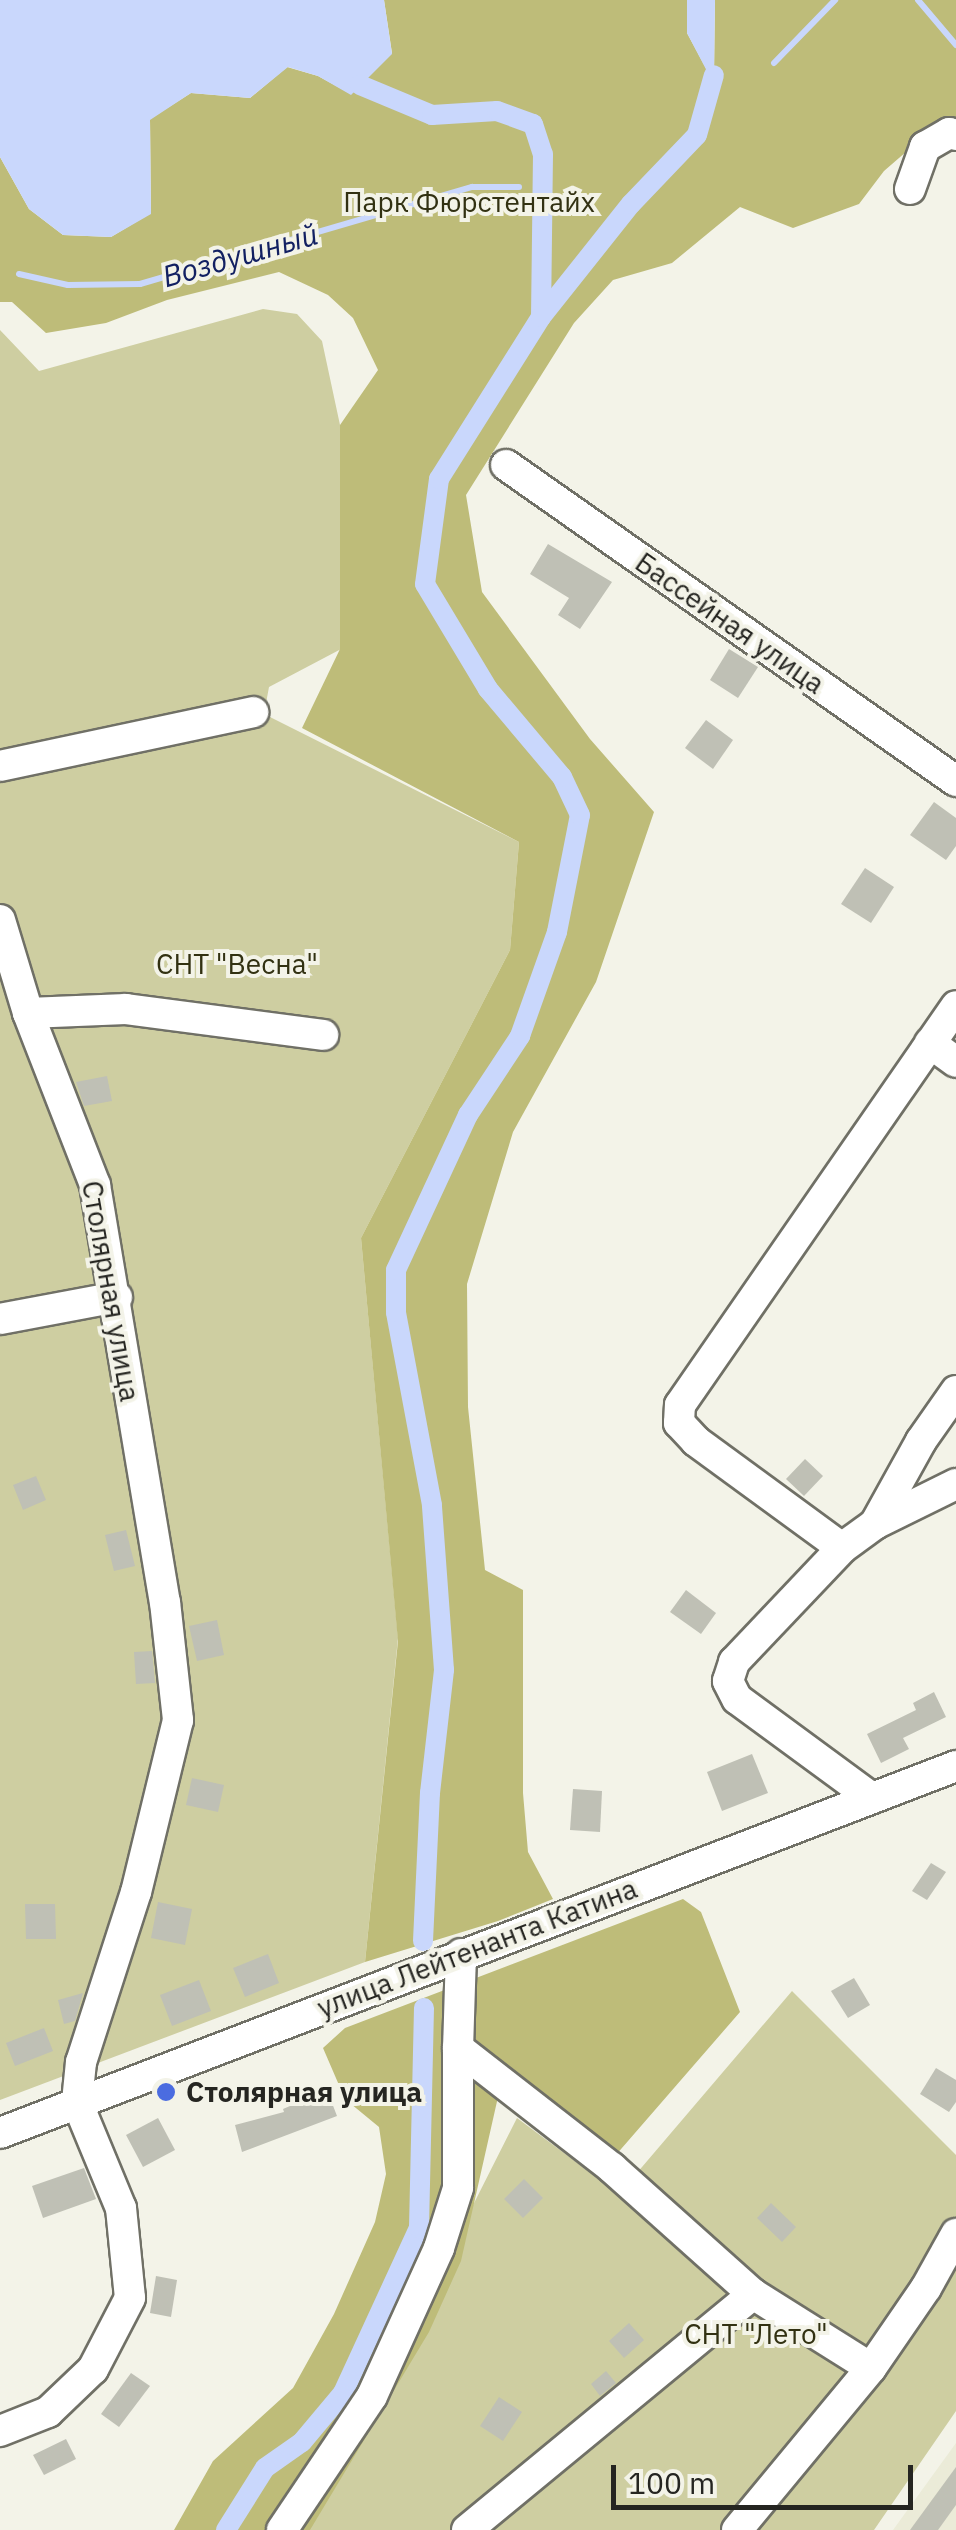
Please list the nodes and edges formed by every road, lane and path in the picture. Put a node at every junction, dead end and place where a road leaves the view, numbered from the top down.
1 (956, 135) edge
2 (910, 189) dead end
3 (506, 465) dead end
4 (253, 712) dead end
5 (0, 766) edge
6 (956, 781) edge
7 (0, 920) edge
8 (4, 951) edge
9 (956, 1006) edge
10 (28, 1013) junction
11 (323, 1035) dead end
12 (930, 1043) junction
13 (956, 1062) edge
14 (116, 1297) junction
15 (0, 1319) edge
16 (956, 1391) edge
17 (956, 1484) edge
18 (875, 1524) junction
19 (842, 1548) junction
20 (956, 1766) edge
21 (872, 1798) junction
22 (460, 1954) junction
23 (458, 2048) junction
24 (77, 2102) junction
25 (0, 2133) edge
26 (956, 2234) edge
27 (753, 2294) junction
28 (871, 2368) junction
29 (0, 2430) edge
30 (282, 2530) edge
31 (466, 2530) edge
32 (737, 2530) edge

1 - 2 street
3 - 6 street, Бассейная улица
4 - 5 street
7 - 8 street, Столярная улица
8 - 10 street, Столярная улица
9 - 12 street
10 - 11 street
10 - 14 street, Столярная улица
12 - 13 street
12 - 19 street
14 - 15 street
14 - 24 street, Столярная улица
16 - 18 street
17 - 18 street
18 - 19 street
19 - 21 street
20 - 21 street, улица Лейтенанта Катина
21 - 22 street, улица Лейтенанта Катина
22 - 23 street
22 - 24 street, улица Лейтенанта Катина
23 - 27 street
23 - 30 street
24 - 25 street, улица Лейтенанта Катина
24 - 29 street
26 - 28 street
27 - 28 street
27 - 31 street
28 - 32 street

